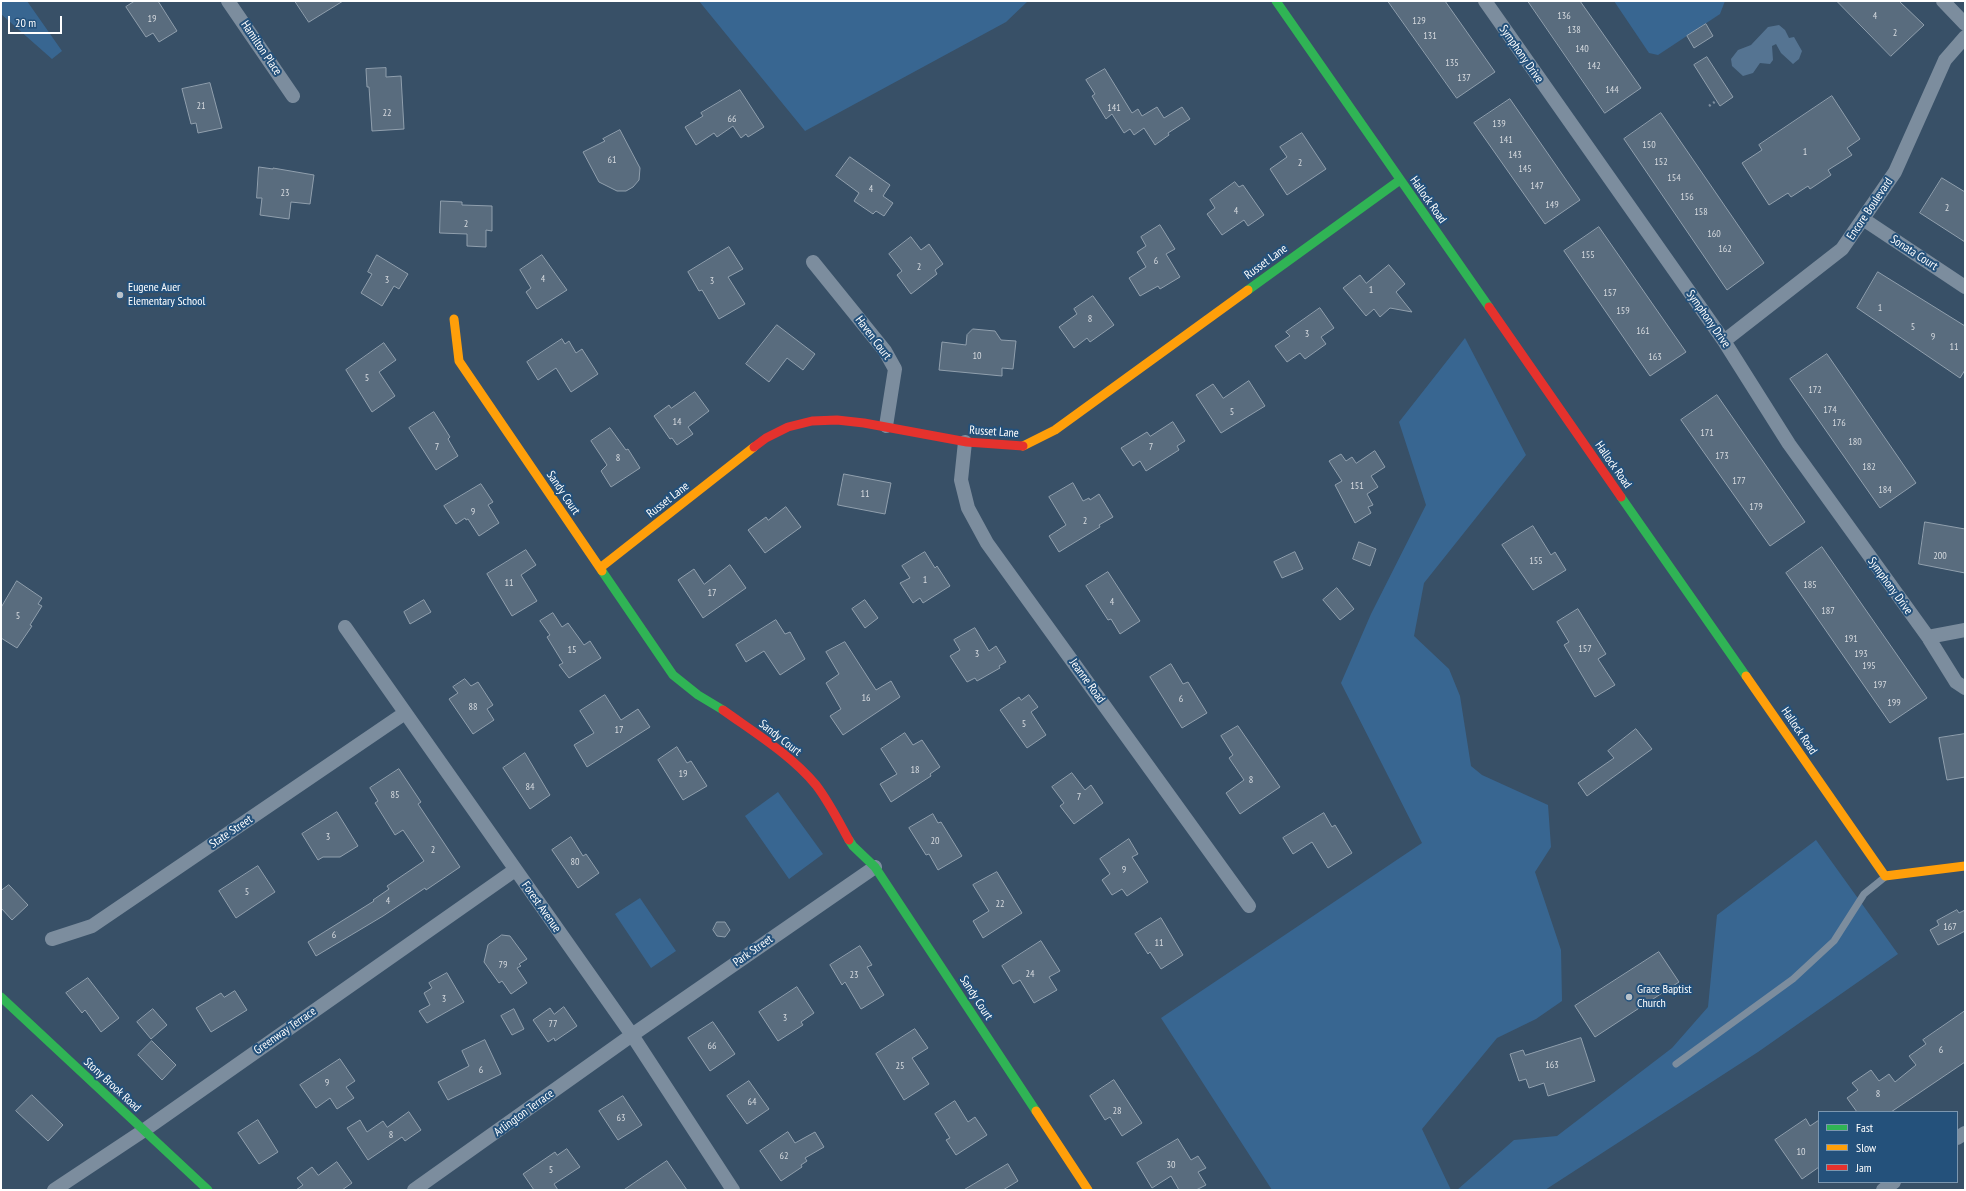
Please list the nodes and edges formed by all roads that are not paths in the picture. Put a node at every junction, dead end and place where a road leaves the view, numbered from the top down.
1 (228, 1) edge
2 (1276, 1) edge
3 (1485, 1) edge
4 (1943, 1) edge
5 (1965, 24) edge
6 (1965, 37) edge
7 (293, 96) dead end
8 (1400, 180) junction
9 (1863, 219) junction
10 (813, 262) dead end
11 (1965, 287) edge
12 (454, 319) dead end
13 (1724, 341) junction
14 (886, 426) junction
15 (965, 442) junction
16 (600, 568) junction
17 (345, 627) dead end
18 (1965, 630) edge
19 (1928, 637) junction
20 (1965, 688) edge
21 (405, 714) junction
22 (1965, 866) edge
23 (875, 867) junction
24 (515, 870) junction
25 (1885, 876) junction
26 (1250, 906) dead end
27 (52, 939) dead end
28 (1, 997) edge
29 (632, 1034) junction
30 (1676, 1064) dead end
31 (143, 1131) junction
32 (1893, 1183) edge
33 (54, 1190) edge
34 (208, 1190) edge
35 (414, 1190) edge
36 (733, 1190) edge
37 (1088, 1190) edge
38 (1883, 1190) edge

1 - 7 street, Hamilton Place
2 - 8 street, Hallock Road
3 - 13 street, Symphony Drive
4 - 5 street
6 - 9 street, Encore Boulevard
8 - 15 street, Russet Lane
8 - 25 street, Hallock Road
9 - 11 street, Sonata Court
9 - 13 street, Encore Boulevard
10 - 14 street, Haven Court
12 - 16 street, Sandy Court
13 - 19 street, Symphony Drive
14 - 15 street, Russet Lane
14 - 16 street, Russet Lane
15 - 26 street, Jeanne Road
16 - 23 street, Sandy Court
17 - 21 street, Forest Avenue
18 - 19 street
19 - 20 street, Symphony Drive
21 - 24 street, Forest Avenue
21 - 27 street, State Street
22 - 25 street
23 - 29 street, Park Street
23 - 37 street, Sandy Court
24 - 29 street, Forest Avenue
24 - 31 street, Greenway Terrace
25 - 30 lane
28 - 31 street, Stony Brook Road
29 - 35 street, Arlington Terrace
29 - 36 street, Forest Avenue
31 - 33 street, Greenway Terrace
31 - 34 street, Stony Brook Road
32 - 38 street

